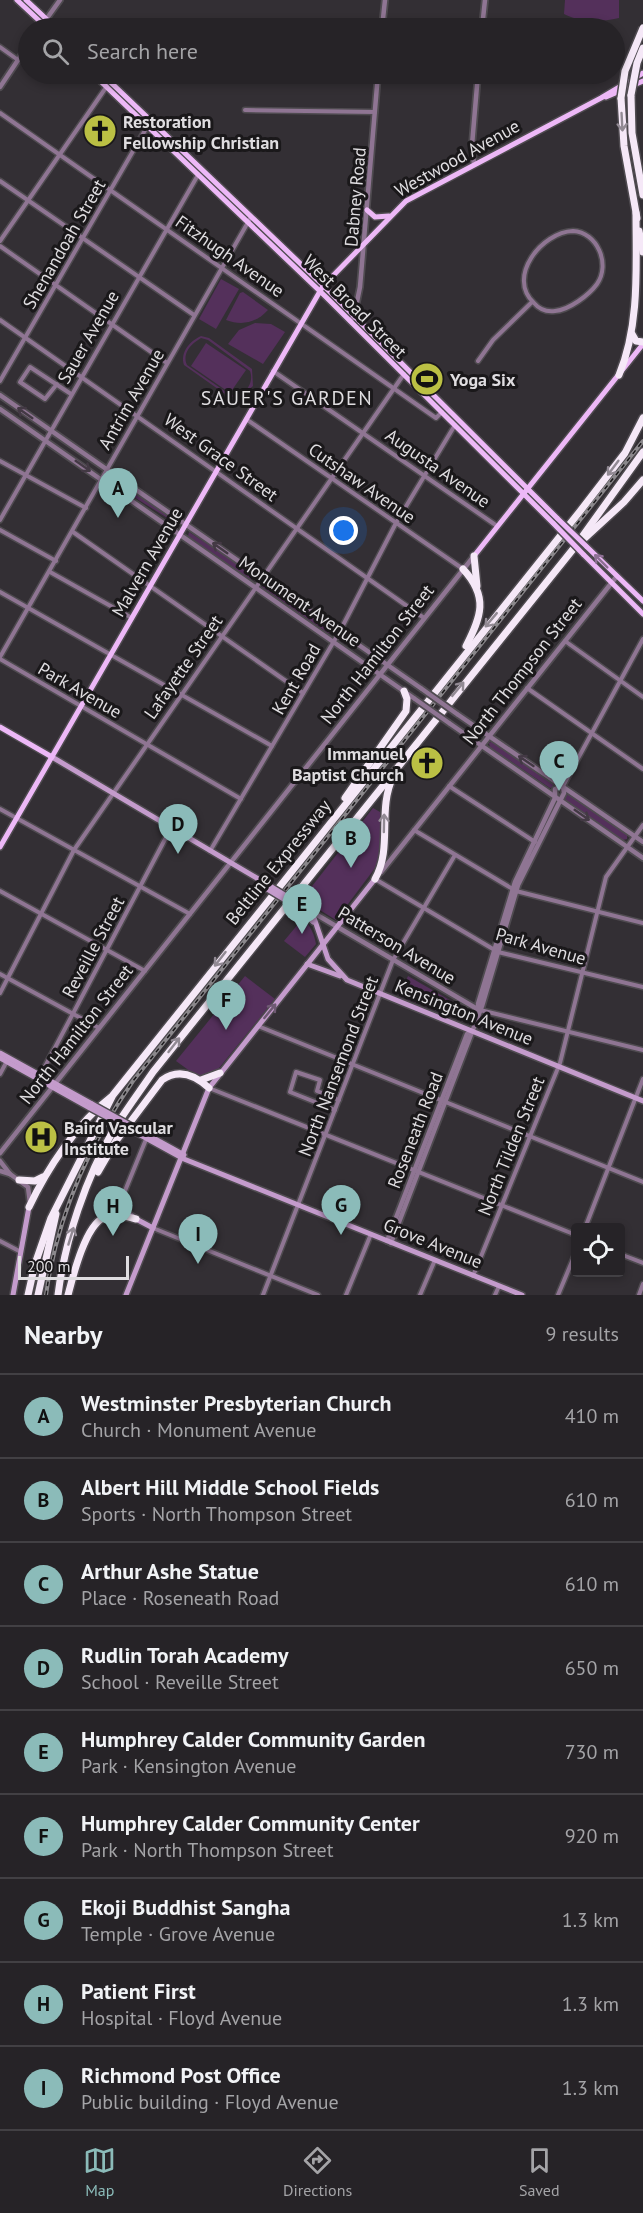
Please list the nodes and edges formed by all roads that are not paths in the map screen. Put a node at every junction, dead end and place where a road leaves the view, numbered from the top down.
1 (17, 0) edge
2 (26, 0) edge
3 (60, 0) edge
4 (385, 0) edge
5 (485, 0) edge
6 (36, 18) edge
7 (39, 18) edge
8 (48, 18) edge
9 (383, 18) edge
10 (483, 18) edge
11 (643, 28) edge
12 (0, 47) edge
13 (643, 48) edge
14 (18, 60) joint
15 (625, 71) edge
16 (642, 74) edge
17 (643, 82) edge
18 (108, 84) joint
19 (377, 84) edge
20 (477, 84) edge
21 (623, 84) edge
22 (625, 84) edge
23 (625, 84) edge
24 (0, 87) edge
25 (601, 98) junction
26 (245, 110) dead end
27 (375, 112) junction
28 (0, 113) edge
29 (149, 123) junction
30 (60, 154) junction
31 (474, 164) junction
32 (200, 172) junction
33 (639, 172) junction
34 (0, 181) edge
35 (643, 185) edge
36 (110, 191) junction
37 (643, 195) edge
38 (28, 200) junction
39 (367, 210) junction
40 (636, 213) junction
41 (389, 216) junction
42 (250, 220) junction
43 (167, 228) junction
44 (82, 239) junction
45 (0, 242) edge
46 (364, 242) junction
47 (0, 246) edge
48 (643, 252) edge
49 (222, 266) junction
50 (139, 277) junction
51 (55, 286) junction
52 (321, 288) junction
53 (532, 302) junction
54 (194, 315) junction
55 (352, 319) junction
56 (0, 320) edge
57 (301, 322) junction
58 (112, 324) junction
59 (631, 332) junction
60 (25, 338) junction
61 (643, 343) edge
62 (478, 361) dead end
63 (167, 363) junction
64 (273, 370) junction
65 (405, 372) junction
66 (619, 375) junction
67 (81, 377) junction
68 (0, 381) edge
69 (57, 384) junction
70 (394, 388) junction
71 (71, 394) junction
72 (0, 395) edge
73 (0, 409) edge
74 (442, 412) junction
75 (137, 415) junction
76 (643, 418) edge
77 (246, 419) junction
78 (456, 423) junction
79 (51, 431) junction
80 (362, 432) junction
81 (45, 440) junction
82 (643, 452) edge
83 (0, 461) edge
84 (107, 470) junction
85 (216, 470) junction
86 (25, 475) junction
87 (426, 476) junction
88 (330, 478) junction
89 (103, 480) junction
90 (643, 480) edge
91 (526, 492) junction
92 (86, 508) junction
93 (0, 520) edge
94 (556, 521) junction
95 (396, 523) junction
96 (185, 524) junction
97 (296, 527) junction
98 (497, 528) junction
99 (0, 530) edge
100 (73, 532) junction
101 (180, 532) junction
102 (573, 548) junction
103 (474, 556) junction
104 (56, 561) junction
105 (464, 569) junction
106 (50, 572) junction
107 (616, 576) junction
108 (262, 577) junction
109 (368, 577) junction
110 (611, 583) junction
111 (150, 586) junction
112 (255, 586) junction
113 (0, 592) edge
114 (478, 595) junction
115 (643, 601) edge
116 (28, 608) junction
117 (643, 614) edge
118 (132, 618) junction
119 (424, 618) junction
120 (340, 631) junction
121 (221, 636) junction
122 (643, 639) edge
123 (333, 641) junction
124 (565, 641) junction
125 (111, 655) junction
126 (0, 658) edge
127 (459, 659) junction
128 (389, 665) junction
129 (381, 675) junction
130 (620, 681) junction
131 (527, 688) junction
132 (404, 691) junction
133 (303, 693) junction
134 (180, 695) junction
135 (643, 697) edge
136 (82, 707) junction
137 (0, 727) edge
138 (592, 733) junction
139 (489, 736) junction
140 (146, 744) junction
141 (482, 745) junction
142 (272, 746) junction
143 (52, 757) junction
144 (397, 769) junction
145 (643, 769) edge
146 (449, 786) junction
147 (563, 786) junction
148 (112, 793) junction
149 (557, 798) junction
150 (241, 799) junction
151 (0, 809) edge
152 (335, 815) junction
153 (16, 818) junction
154 (643, 825) edge
155 (171, 828) junction
156 (414, 830) junction
157 (635, 836) junction
158 (643, 842) edge
159 (536, 843) junction
160 (0, 847) edge
161 (627, 847) junction
162 (74, 850) junction
163 (210, 851) junction
164 (455, 855) junction
165 (643, 858) edge
166 (231, 862) junction
167 (375, 879) junction
168 (140, 887) junction
169 (514, 890) junction
170 (0, 891) edge
171 (298, 905) junction
172 (424, 908) junction
173 (312, 912) junction
174 (597, 912) junction
175 (41, 914) junction
176 (190, 914) junction
177 (643, 923) edge
178 (315, 924) junction
179 (337, 927) junction
180 (322, 945) junction
181 (107, 949) junction
182 (496, 951) junction
183 (393, 960) junction
184 (307, 964) junction
185 (145, 971) junction
186 (582, 972) junction
187 (0, 974) edge
188 (342, 976) junction
189 (8, 979) junction
190 (643, 987) edge
191 (0, 993) edge
192 (381, 994) junction
193 (479, 1010) junction
194 (73, 1014) junction
195 (258, 1026) junction
196 (100, 1028) junction
197 (471, 1031) junction
198 (567, 1031) junction
199 (643, 1050) edge
200 (0, 1053) edge
201 (0, 1058) edge
202 (8, 1060) junction
203 (353, 1065) junction
204 (558, 1066) junction
205 (220, 1073) junction
206 (0, 1074) edge
207 (40, 1078) junction
208 (643, 1079) edge
209 (201, 1080) junction
210 (54, 1085) junction
211 (209, 1088) junction
212 (317, 1091) junction
213 (113, 1095) junction
214 (339, 1100) junction
215 (640, 1100) edge
216 (313, 1101) junction
217 (444, 1101) junction
218 (335, 1110) junction
219 (326, 1134) junction
220 (530, 1136) junction
221 (147, 1137) junction
222 (1, 1153) edge
223 (182, 1156) junction
224 (0, 1162) edge
225 (609, 1168) junction
226 (0, 1171) edge
227 (416, 1171) junction
228 (46, 1173) junction
229 (9, 1174) junction
230 (19, 1180) junction
231 (643, 1182) edge
232 (89, 1184) junction
233 (298, 1205) junction
234 (502, 1206) junction
235 (29, 1208) junction
236 (56, 1211) junction
237 (136, 1219) junction
238 (587, 1223) edge
239 (153, 1228) junction
240 (571, 1233) edge
241 (371, 1234) junction
242 (0, 1240) edge
243 (389, 1242) junction
244 (22, 1252) junction
245 (625, 1256) edge
246 (435, 1260) junction
247 (643, 1263) edge
248 (571, 1264) edge
249 (270, 1276) junction
250 (473, 1276) junction
251 (643, 1284) edge
252 (499, 1286) junction
253 (13, 1295) edge
254 (28, 1295) edge
255 (38, 1295) edge
256 (58, 1295) edge
257 (68, 1295) edge
258 (126, 1295) edge
259 (263, 1295) edge
260 (318, 1295) edge
261 (346, 1295) edge
262 (420, 1295) edge
263 (495, 1295) edge
264 (522, 1295) edge
265 (558, 1295) edge
266 (639, 1295) edge

1 - 6 main road
2 - 7 main road
3 - 8 street
4 - 9 street
5 - 10 street
11 -> 15 highway, bridge
12 - 14 street
13 - 33 highway, bridge
14 - 24 street
16 - 17 street
16 - 22 main road, Westwood Avenue
17 - 25 main road, Westwood Avenue
18 - 29 main road, West Broad Street
18 - 30 street
19 - 27 street, Dabney Road
20 - 31 street
21 -> 40 highway, bridge
23 - 25 main road, Westwood Avenue
25 - 31 main road, Westwood Avenue
26 - 27 street
27 - 39 street, Dabney Road
28 - 30 street, Fitzhugh Avenue
29 - 32 main road, West Broad Street
29 - 36 street, Shenandoah Street
30 - 36 street, Fitzhugh Avenue
30 - 38 street
31 - 41 main road, Westwood Avenue
32 - 42 main road, West Broad Street
32 - 43 street, Sauer Avenue
33 - 35 highway
33 - 37 highway
34 - 38 street
36 - 43 street, Fitzhugh Avenue
36 - 44 street, Shenandoah Street
38 - 44 street
38 - 45 street
39 - 41 main road
39 - 46 street, Dabney Road
40 - 48 highway
40 - 59 highway
41 - 46 main road, Westwood Avenue
42 - 49 street, Antrim Avenue
42 - 52 main road, West Broad Street
43 - 49 street, Fitzhugh Avenue
43 - 50 street, Sauer Avenue
44 - 50 street
44 - 51 street, Shenandoah Street
46 - 52 main road, Westwood Avenue
46 - 55 street, Dabney Road
47 - 51 street
49 - 54 street, Antrim Avenue
49 - 57 street, Fitzhugh Avenue
50 - 54 street
50 - 58 street, Sauer Avenue
51 - 58 street
51 - 60 street, Shenandoah Street
52 - 55 main road, West Broad Street
52 - 57 main road, Malvern Avenue
53 - 53 street
53 - 62 street
54 - 63 street, Antrim Avenue
55 - 65 main road, West Broad Street
56 - 60 street, West Grace Street
57 - 64 main road, Malvern Avenue
57 - 70 street, Fitzhugh Avenue
58 - 63 street
58 - 67 street, Sauer Avenue
59 - 61 highway
59 - 66 highway
60 - 67 street, West Grace Street
60 - 68 street, Shenandoah Street
61 - 66 main road, North Hamilton Street
63 - 75 street, Antrim Avenue
64 - 77 main road, Malvern Avenue
64 - 80 street, Augusta Avenue
65 - 70 street, Lafayette Street
65 - 74 main road, West Broad Street
65 - 78 main road, West Broad Street
66 - 91 main road, North Hamilton Street
67 - 71 street, Sauer Avenue
67 - 75 street, West Grace Street
69 - 69 street
69 - 71 street
70 - 74 street, Fitzhugh Avenue
70 - 80 street, Lafayette Street
71 - 79 street, Sauer Avenue
79 -> 72 street, Monument Avenue
73 - 81 street, Monument Avenue
74 - 78 main road, West Broad Street
75 - 84 street, Antrim Avenue
75 - 85 street, West Grace Street
76 -> 127 highway, Beltline Expressway
77 - 85 main road, Malvern Avenue
77 - 88 street, Cutshaw Avenue
78 - 87 street, Kent Road
78 - 91 main road, West Broad Street
79 - 81 street, Sauer Avenue
79 - 84 street, Monument Avenue
80 - 87 street, Augusta Avenue
80 - 88 street, Lafayette Street
81 - 86 street, Sauer Avenue
81 -> 89 street, Monument Avenue
82 - 102 highway, Beltline Expressway
83 - 86 street
84 - 89 street, Antrim Avenue
84 - 96 street, Monument Avenue
85 - 96 main road, Malvern Avenue
85 - 97 street, West Grace Street
86 - 92 street
86 - 93 street, Sauer Avenue
87 - 95 street, Kent Road
87 - 98 street, Augusta Avenue
88 - 95 street, Cutshaw Avenue
88 - 97 street, Lafayette Street
89 - 92 street, Antrim Avenue
89 - 101 street, Monument Avenue
90 - 102 highway
91 - 94 main road, West Broad Street
91 - 98 main road, North Hamilton Street
92 - 100 street, Antrim Avenue
107 -> 94 main road, West Broad Street, bridge
94 - 110 main road, West Broad Street, bridge
95 - 105 street, Cutshaw Avenue
95 - 109 street, Kent Road
96 - 101 main road, Malvern Avenue
108 -> 96 street, Monument Avenue
97 - 108 street, Lafayette Street
97 - 109 street, West Grace Street
98 - 103 main road, North Hamilton Street
99 - 104 street
100 - 104 street, Antrim Avenue
100 - 111 street
101 - 111 main road, Malvern Avenue
101 - 112 street, Monument Avenue
144 -> 102 highway, Beltline Expressway
103 - 105 street, North Hamilton Street
103 - 114 highway
104 - 106 street, Antrim Avenue
105 - 114 highway
105 - 119 street, North Hamilton Street
106 - 116 street, Antrim Avenue
106 - 118 street
107 - 110 street, North Thompson Street
107 - 115 main road, West Broad Street
108 - 112 street, Lafayette Street
108 - 120 street, Monument Avenue
109 - 119 street, West Grace Street
109 - 120 street, Kent Road
110 - 117 main road, West Broad Street
110 - 124 street, North Thompson Street
111 - 118 main road, Malvern Avenue
111 - 121 street
112 - 121 street, Lafayette Street
112 - 123 street, Monument Avenue
113 - 116 street
114 - 127 highway
116 - 125 street
116 - 126 street, Antrim Avenue
118 - 125 main road, Malvern Avenue
119 - 128 street, North Hamilton Street
120 - 123 street, Kent Road
120 - 128 street, Monument Avenue
121 - 133 street
121 - 134 street, Lafayette Street
122 - 130 street, Roseneath Road
123 - 129 street, Monument Avenue
123 - 133 street, Kent Road
124 - 130 street
124 - 131 street, North Thompson Street
125 - 134 street
125 - 136 main road, Malvern Avenue
126 - 136 street, Park Avenue
127 - 152 highway, Beltline Expressway
128 - 129 street, North Hamilton Street
128 - 139 street, Monument Avenue, bridge
129 - 132 street, Monument Avenue
129 - 166 street, North Hamilton Street
130 - 135 street
130 - 138 street, Roseneath Road
131 - 138 street
131 - 139 street, North Thompson Street
132 - 141 street, Monument Avenue, bridge
132 - 152 highway
133 - 142 street, Kent Road
134 - 140 street, Lafayette Street
134 - 142 street
136 - 140 street, Park Avenue
136 - 143 main road, Malvern Avenue
137 - 143 main road, Patterson Avenue
138 - 145 street
138 - 147 street, Roseneath Road
139 - 141 street, North Thompson Street
147 -> 139 street, Monument Avenue
140 - 148 street, Lafayette Street
140 - 150 street, Park Avenue
141 - 146 street, North Thompson Street
141 - 149 street, Monument Avenue
142 - 150 street, Kent Road
143 - 148 main road, Patterson Avenue
143 - 153 main road, Malvern Avenue
167 -> 144 highway
232 -> 144 highway, Beltline Expressway
146 - 156 street, North Thompson Street
146 - 159 street
147 - 149 street, Roseneath Road
147 - 157 street, Monument Avenue
148 - 155 main road, Patterson Avenue
148 - 162 street, Lafayette Street
149 - 159 street, Roseneath Road
149 -> 161 street, Monument Avenue
150 - 163 street, Kent Road
151 - 153 street
152 -> 213 highway, Beltline Expressway
153 - 160 main road, Malvern Avenue
153 - 162 street
154 - 157 street, North Tilden Street
155 - 163 main road, Patterson Avenue
155 - 168 street, Reveille Street
156 - 164 street
156 - 167 street, North Thompson Street
157 - 158 street, Monument Avenue
157 - 161 street, North Tilden Street
159 - 169 street, Roseneath Road
161 - 165 street, Monument Avenue
161 - 174 street, North Tilden Street
162 - 168 street
162 - 175 street, Lafayette Street
163 - 166 main road, Patterson Avenue
164 - 169 street
164 - 172 street, North Nansemond Street
166 - 171 main road, Patterson Avenue, bridge
166 - 176 street, North Hamilton Street
167 - 172 street, Park Avenue
167 - 179 main road, North Thompson Street
168 - 176 street
168 - 181 street, Reveille Street
169 - 174 street
169 - 182 street, Roseneath Road
170 - 175 street
171 - 173 main road, Patterson Avenue
171 - 178 main road
172 - 182 street, Park Avenue
172 - 183 street, North Nansemond Street
173 - 178 main road
173 - 179 street, Patterson Avenue
174 - 177 street
174 - 186 street, North Tilden Street
175 - 181 street
175 - 189 street, Lafayette Street
176 - 185 street, North Hamilton Street
178 - 180 main road
179 - 180 main road, North Thompson Street
179 - 183 street, Patterson Avenue
180 - 184 main road, North Thompson Street
180 - 188 main road
181 - 185 street
181 - 194 street, Reveille Street
182 - 186 street, Park Avenue
182 - 193 street, Roseneath Road
183 - 192 street, North Nansemond Street
183 - 193 street, Patterson Avenue
184 - 188 main road, Kensington Avenue
195 -> 184 main road, North Thompson Street
185 - 196 street, North Hamilton Street
186 - 190 street, Park Avenue
186 - 198 street, North Tilden Street
187 - 189 street
188 - 192 main road, Kensington Avenue
189 - 191 street, Lafayette Street
189 - 194 street
192 - 197 main road, Kensington Avenue
192 - 203 street, North Nansemond Street
193 - 197 street, Roseneath Road
193 - 198 street, Patterson Avenue
194 - 196 street
194 - 207 street, Reveille Street
195 - 203 street
195 - 205 main road, North Thompson Street
196 - 210 street, North Hamilton Street
197 - 204 main road, Kensington Avenue
197 - 217 street, Roseneath Road
198 - 199 street, Patterson Avenue
198 - 204 street, North Tilden Street
200 - 202 main road, Grove Avenue
201 - 202 main road, Grove Avenue
202 - 206 street
202 - 207 main road, Grove Avenue
203 - 214 street, North Nansemond Street
203 - 217 street
204 - 215 main road, Kensington Avenue
204 - 220 street, North Tilden Street
205 - 209 highway
205 - 211 main road, North Thompson Street
207 - 210 main road, Grove Avenue
208 - 215 street
209 - 211 highway
209 - 232 highway
210 - 221 main road, Grove Avenue, bridge
210 - 222 street, North Hamilton Street
211 - 219 street
211 - 223 main road, North Thompson Street
212 - 214 street
212 - 216 street
212 - 216 street
213 - 228 highway
213 - 236 highway, Beltline Expressway
214 - 218 street, North Nansemond Street
215 - 225 street
216 - 218 street
217 - 220 street
217 - 227 street, Roseneath Road
218 - 219 street, North Nansemond Street
219 - 227 street
219 - 233 street, North Nansemond Street
220 - 225 street
220 - 234 street, North Tilden Street
221 - 223 main road, Grove Avenue
221 - 237 street
222 - 224 street, North Hamilton Street
223 - 233 main road, Grove Avenue
223 - 239 main road, North Thompson Street
224 - 229 street
225 - 231 street
225 - 238 street
226 - 229 street
227 - 234 street
227 - 243 street, Roseneath Road
228 - 230 highway
228 - 235 highway
229 - 230 street
230 - 235 street
256 -> 232 highway, Beltline Expressway
233 - 241 main road, Grove Avenue
233 - 249 street, North Nansemond Street
234 - 240 street
234 - 250 street, North Tilden Street
235 - 244 main road
236 - 254 highway, Beltline Expressway
236 - 255 highway
237 - 239 main road
237 - 257 highway
239 - 249 street
239 - 258 main road, North Thompson Street
241 - 243 main road, Grove Avenue
241 - 261 street
242 - 244 street
243 - 246 main road, Grove Avenue
244 - 253 main road
245 - 247 street
246 - 250 main road, Grove Avenue
246 - 262 street
248 - 265 street
249 - 259 street, North Nansemond Street
249 - 260 street
250 - 252 main road, Grove Avenue
251 - 266 street
252 - 263 street
252 - 264 main road, Grove Avenue

